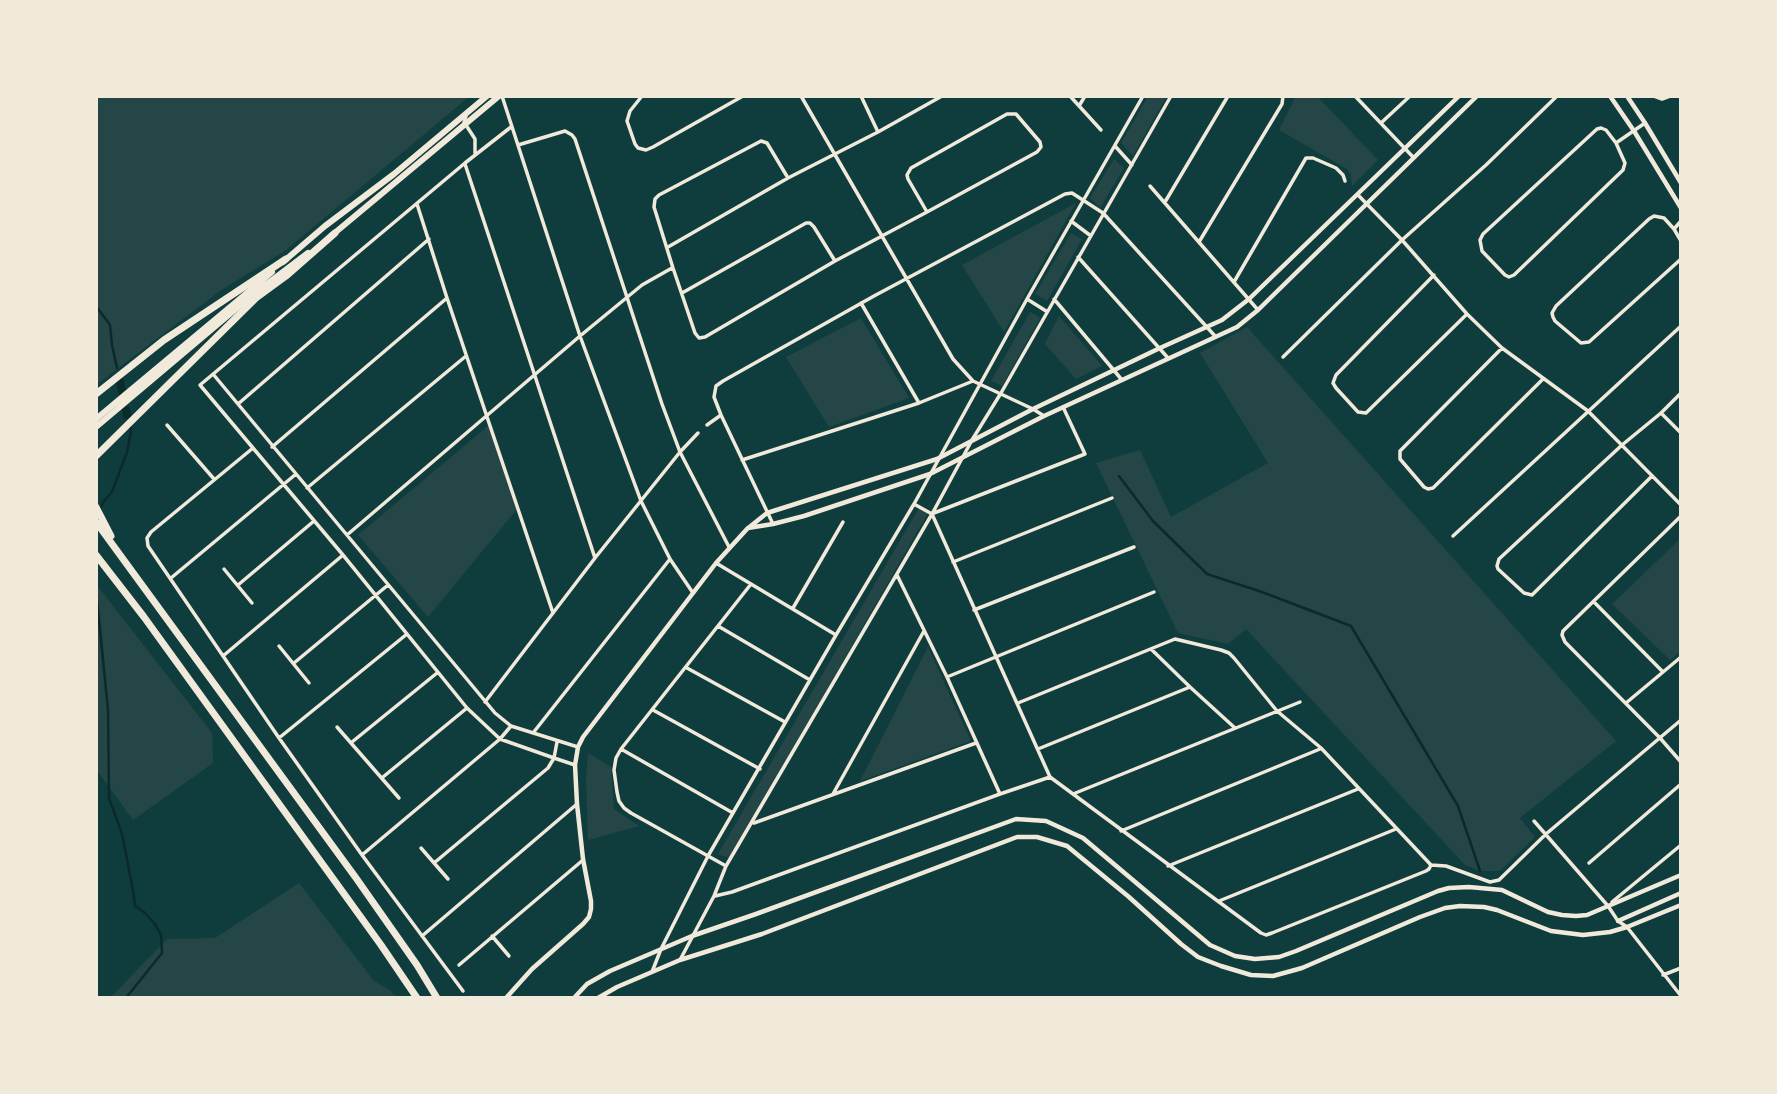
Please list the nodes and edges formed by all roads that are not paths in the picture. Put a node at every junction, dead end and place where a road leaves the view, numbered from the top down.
1 (500, 96) edge
2 (642, 96) edge
3 (743, 96) edge
4 (801, 96) edge
5 (860, 96) edge
6 (942, 96) edge
7 (1070, 96) edge
8 (1085, 96) edge
9 (1143, 96) edge
10 (1171, 96) edge
11 (1228, 96) edge
12 (1283, 96) edge
13 (1355, 96) edge
14 (1410, 96) edge
15 (1460, 96) edge
16 (1477, 96) edge
17 (1557, 96) edge
18 (1610, 96) edge
19 (1627, 96) edge
20 (1654, 96) edge
21 (1670, 96) edge
22 (487, 97) edge
23 (1079, 106) junction
24 (469, 111) junction
25 (1381, 123) junction
26 (1645, 123) junction
27 (466, 125) junction
28 (511, 127) junction
29 (1101, 130) dead end
30 (1634, 131) junction
31 (878, 132) junction
32 (1616, 143) junction
33 (518, 145) junction
34 (1115, 145) junction
35 (1405, 148) junction
36 (475, 155) junction
37 (835, 155) junction
38 (1413, 158) junction
39 (465, 163) junction
40 (1132, 166) junction
41 (789, 178) junction
42 (1345, 181) dead end
43 (1680, 181) edge
44 (1150, 186) dead end
45 (1356, 194) junction
46 (1084, 199) junction
47 (1165, 202) junction
48 (417, 203) junction
49 (1366, 203) junction
50 (1681, 208) edge
51 (927, 212) junction
52 (1103, 213) junction
53 (1071, 221) junction
54 (1681, 221) edge
55 (1674, 229) junction
56 (335, 233) junction
57 (882, 236) junction
58 (1091, 236) junction
59 (429, 239) junction
60 (1402, 240) junction
61 (1681, 241) edge
62 (1199, 242) junction
63 (668, 247) junction
64 (1078, 257) junction
65 (286, 259) junction
66 (1681, 259) edge
67 (835, 261) junction
68 (673, 268) junction
69 (1434, 275) junction
70 (906, 280) junction
71 (1234, 282) junction
72 (682, 293) junction
73 (447, 298) junction
74 (628, 298) junction
75 (1027, 299) junction
76 (1054, 299) junction
77 (1249, 299) junction
78 (861, 303) junction
79 (1258, 310) junction
80 (1046, 311) junction
81 (1467, 314) junction
82 (1681, 326) edge
83 (1208, 327) junction
84 (580, 335) junction
85 (1216, 338) junction
86 (1160, 348) junction
87 (1502, 348) junction
88 (466, 356) junction
89 (1283, 357) dead end
90 (1168, 358) junction
91 (1114, 370) junction
92 (213, 374) junction
93 (534, 376) junction
94 (1544, 378) junction
95 (1122, 380) junction
96 (973, 381) junction
97 (980, 383) junction
98 (1000, 393) junction
99 (1681, 393) edge
100 (96, 394) edge
101 (919, 403) junction
102 (238, 404) junction
103 (1063, 407) junction
104 (1034, 409) junction
105 (1588, 411) junction
106 (1661, 413) junction
107 (107, 414) junction
108 (487, 415) junction
109 (721, 415) junction
110 (1044, 416) junction
111 (96, 419) edge
112 (167, 425) dead end
113 (707, 425) dead end
114 (96, 427) edge
115 (698, 433) dead end
116 (1681, 433) edge
117 (971, 440) junction
118 (1622, 444) junction
119 (272, 447) junction
120 (253, 448) junction
121 (680, 452) junction
122 (96, 456) edge
123 (962, 457) junction
124 (937, 459) junction
125 (742, 460) junction
126 (296, 474) junction
127 (930, 474) junction
128 (1652, 476) junction
129 (214, 479) junction
130 (283, 485) junction
131 (307, 488) junction
132 (1112, 498) dead end
133 (641, 501) junction
134 (914, 504) junction
135 (1681, 505) edge
136 (96, 507) edge
137 (767, 513) junction
138 (932, 514) junction
139 (1681, 516) edge
140 (314, 521) junction
141 (96, 522) edge
142 (843, 522) dead end
143 (773, 524) junction
144 (747, 528) junction
145 (347, 535) junction
146 (1453, 536) dead end
147 (729, 547) junction
148 (1134, 547) dead end
149 (343, 555) junction
150 (121, 556) junction
151 (96, 557) edge
152 (595, 558) junction
153 (670, 559) junction
154 (953, 562) junction
155 (716, 563) junction
156 (224, 569) dead end
157 (897, 575) junction
158 (170, 578) junction
159 (388, 584) junction
160 (751, 584) junction
161 (238, 585) junction
162 (693, 593) junction
163 (1154, 593) dead end
164 (375, 596) junction
165 (1594, 601) junction
166 (252, 603) dead end
167 (793, 608) junction
168 (974, 610) junction
169 (553, 613) junction
170 (718, 626) junction
171 (924, 631) junction
172 (407, 634) junction
173 (836, 635) junction
174 (279, 646) dead end
175 (1152, 649) junction
176 (223, 656) junction
177 (995, 656) junction
178 (1681, 657) edge
179 (294, 663) junction
180 (687, 668) junction
181 (437, 672) junction
182 (1663, 672) junction
183 (947, 677) junction
184 (810, 680) junction
185 (309, 683) dead end
186 (1190, 687) junction
187 (485, 702) junction
188 (1300, 702) dead end
189 (1018, 703) junction
190 (1626, 703) junction
191 (467, 708) junction
192 (653, 710) junction
193 (1278, 711) junction
194 (1681, 720) edge
195 (785, 722) junction
196 (511, 726) junction
197 (337, 727) dead end
198 (1235, 728) junction
199 (533, 733) junction
200 (279, 738) junction
201 (1660, 738) junction
202 (500, 739) junction
203 (352, 742) junction
204 (557, 742) junction
205 (976, 743) junction
206 (578, 747) junction
207 (1321, 748) junction
208 (621, 749) junction
209 (1038, 749) junction
210 (554, 758) junction
211 (1681, 762) edge
212 (576, 765) junction
213 (760, 769) junction
214 (1050, 777) junction
215 (383, 778) junction
216 (1681, 784) edge
217 (1357, 789) junction
218 (833, 794) junction
219 (1000, 794) junction
220 (1073, 794) junction
221 (399, 798) dead end
222 (577, 804) junction
223 (733, 813) junction
224 (1534, 821) dead end
225 (752, 824) junction
226 (1396, 829) junction
227 (1122, 831) junction
228 (1546, 834) junction
229 (1681, 845) edge
230 (421, 849) dead end
231 (362, 855) junction
232 (708, 856) junction
233 (583, 859) junction
234 (434, 863) junction
235 (1589, 863) dead end
236 (1431, 865) junction
237 (726, 866) junction
238 (1168, 866) junction
239 (1681, 875) edge
240 (448, 878) dead end
241 (1681, 893) edge
242 (714, 896) junction
243 (1219, 901) junction
244 (1681, 905) edge
245 (1608, 906) junction
246 (1618, 921) junction
247 (1627, 927) junction
248 (421, 936) junction
249 (491, 936) junction
250 (692, 936) junction
251 (661, 948) junction
252 (509, 956) dead end
253 (680, 960) junction
254 (458, 964) dead end
255 (1681, 968) edge
256 (652, 972) junction
257 (1663, 975) junction
258 (463, 991) dead end
259 (1681, 996) edge
260 (417, 998) edge
261 (437, 998) edge
262 (506, 998) edge
263 (574, 998) edge
264 (598, 998) edge

1 - 27 main road
1 - 28 street
2 - 3 street
4 - 37 street
5 - 31 street
6 - 31 street
7 - 23 street
8 - 23 street
9 - 34 street
10 - 40 street
11 - 47 street
12 - 62 street
13 - 25 street
14 - 25 street
15 - 35 street
16 - 38 street
17 - 60 street
18 - 30 street
19 - 26 street
20 - 21 street
22 - 24 main road
23 - 29 street
24 - 27 street
24 - 65 main road
25 - 35 street
26 - 30 street
26 - 43 street
27 - 36 street
27 - 56 main road
28 - 33 street
28 - 36 street
30 - 32 street
30 - 50 street
31 - 37 street
32 - 32 street
33 - 74 street
33 - 84 street
34 - 40 street
34 - 46 street
35 - 38 street
35 - 45 street
36 - 39 street
37 - 41 street
37 - 57 street
38 - 49 street
39 - 48 street
39 - 93 street
40 - 52 street
41 - 63 street
41 - 63 street
42 - 71 street
44 - 47 street
45 - 49 street
45 - 77 street
46 - 52 street
46 - 53 street
46 - 70 street
47 - 62 street
48 - 59 street
48 - 92 street
49 - 60 street
49 - 79 street
51 - 51 street
51 - 57 street
52 - 58 street
52 - 83 street
53 - 58 street
53 - 75 street
54 - 55 street
55 - 61 street
55 - 66 street
56 - 107 main road
56 - 122 highway
57 - 67 street
57 - 70 street
58 - 64 street
59 - 73 street
59 - 102 street
60 - 69 street
60 - 89 street
62 - 71 street
63 - 68 street
64 - 76 street
64 - 86 street
65 - 100 highway
65 - 107 main road
67 - 72 street
67 - 72 street
68 - 72 street
68 - 74 street
69 - 81 street
69 - 81 street
70 - 78 street
70 - 96 street
71 - 77 street
73 - 88 street
73 - 119 street
74 - 84 street
74 - 121 street
75 - 80 street
75 - 97 street
76 - 80 street
76 - 91 street
77 - 79 street
77 - 83 street
78 - 101 street
78 - 109 street
79 - 85 street
80 - 98 street
81 - 87 street
82 - 105 street
83 - 85 street
83 - 86 street
84 - 93 street
84 - 133 street
85 - 90 street
86 - 90 street
86 - 91 street
87 - 94 street
87 - 94 street
88 - 108 street
88 - 131 street
90 - 95 street
91 - 95 street
91 - 104 street
92 - 102 street
92 - 120 street
93 - 108 street
93 - 152 street
94 - 105 street
95 - 103 street
96 - 97 street
96 - 101 street
97 - 98 street
97 - 124 street
98 - 104 street
98 - 117 street
99 - 106 street
101 - 125 street
102 - 119 street
103 - 110 street
103 - 138 street
104 - 110 street
104 - 117 street
105 - 118 street
105 - 146 street
106 - 116 street
106 - 118 street
107 - 111 main road
107 - 114 main road
108 - 145 street
108 - 169 street
109 - 113 street
109 - 125 street
110 - 123 street
112 - 129 street
115 - 121 street
117 - 123 street
117 - 124 street
118 - 128 street
118 - 128 street
119 - 126 street
120 - 129 street
120 - 130 street
121 - 133 street
121 - 147 street
123 - 127 street
123 - 138 street
124 - 127 street
124 - 137 street
125 - 137 street
126 - 130 street
126 - 131 street
127 - 134 street
127 - 143 street
128 - 135 street
129 - 158 street
130 - 140 street
130 - 158 street
131 - 145 street
132 - 154 street
133 - 152 street
133 - 153 street
134 - 138 street
134 - 173 street
136 - 150 highway
137 - 143 street
137 - 144 street
138 - 154 street
138 - 157 street
139 - 165 street
140 - 149 street
140 - 161 street
141 - 150 highway
142 - 167 street
143 - 144 street
144 - 147 street
145 - 159 street
147 - 155 street
148 - 168 street
149 - 164 street
149 - 176 street
150 - 261 highway
151 - 260 highway
152 - 169 street
153 - 162 street
153 - 199 street
154 - 168 street
155 - 160 street
155 - 162 street
156 - 161 street
157 - 171 street
157 - 225 street
158 - 176 street
159 - 164 street
159 - 187 street
160 - 167 street
160 - 170 street
161 - 166 street
162 - 206 street
163 - 177 street
164 - 172 street
164 - 179 street
165 - 182 street
165 - 190 street
167 - 173 street
168 - 177 street
169 - 187 street
170 - 180 street
170 - 184 street
171 - 183 street
171 - 218 street
172 - 181 street
172 - 200 street
173 - 184 street
174 - 179 street
175 - 186 street
175 - 189 street
175 - 193 street
176 - 200 street
177 - 183 street
177 - 189 street
178 - 182 street
179 - 185 street
180 - 192 street
180 - 195 street
181 - 191 street
181 - 203 street
182 - 190 street
183 - 205 street
184 - 195 street
186 - 198 street
186 - 209 street
187 - 196 street
188 - 193 street
189 - 209 street
190 - 201 street
191 - 202 street
191 - 215 street
192 - 208 street
192 - 213 street
193 - 198 street
193 - 207 street
194 - 201 street
195 - 213 street
196 - 199 street
196 - 202 street
197 - 203 street
198 - 220 street
199 - 204 street
200 - 231 street
201 - 211 street
201 - 228 street
202 - 210 street
202 - 231 street
203 - 215 street
204 - 206 street
204 - 210 street
205 - 218 street
205 - 219 street
206 - 212 street
207 - 217 street
207 - 227 street
208 - 223 street
208 - 232 street
209 - 214 street
210 - 212 street
210 - 234 street
212 - 222 street
213 - 223 street
214 - 219 street
214 - 220 street
215 - 221 street
216 - 235 street
217 - 226 street
217 - 238 street
218 - 225 street
219 - 242 street
220 - 227 street
222 - 233 street
222 - 248 street
223 - 232 street
224 - 228 street
225 - 237 street
226 - 236 street
226 - 243 street
227 - 238 street
228 - 236 street
228 - 245 street
229 - 245 street
230 - 234 street
231 - 248 street
232 - 237 street
232 - 251 street
233 - 249 street
233 - 262 street
234 - 240 street
236 - 243 street
237 - 242 street
238 - 243 street
239 - 245 street
241 - 246 street
242 - 250 street
244 - 247 street
245 - 246 street
245 - 250 street
246 - 247 street
247 - 253 street
247 - 257 street
248 - 258 street
249 - 252 street
249 - 254 street
250 - 251 street
250 - 253 street
251 - 256 street
251 - 263 street
253 - 256 street
255 - 257 street
256 - 264 street
257 - 259 street

